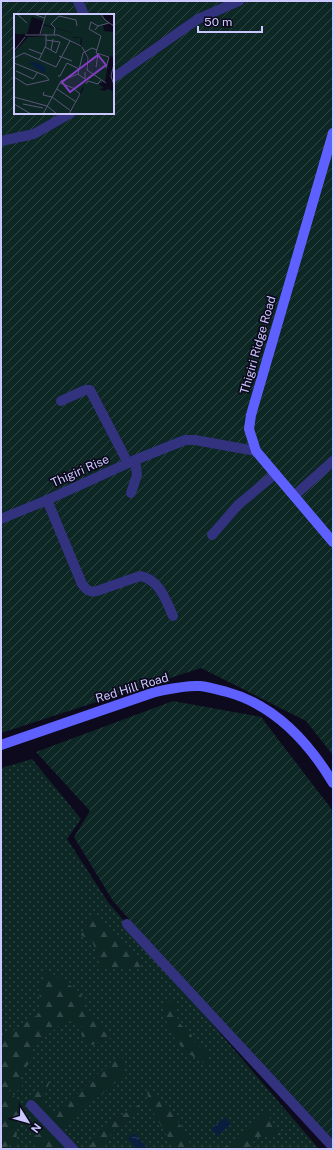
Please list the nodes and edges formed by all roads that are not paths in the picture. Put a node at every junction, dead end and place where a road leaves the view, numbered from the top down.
1 (78, 1) edge
2 (239, 1) edge
3 (84, 14) edge
4 (114, 77) edge
5 (69, 114) edge
6 (333, 133) edge
7 (1, 141) edge
8 (61, 401) dead end
9 (256, 451) junction
10 (333, 461) edge
11 (132, 462) junction
12 (275, 474) junction
13 (131, 493) dead end
14 (294, 496) junction
15 (47, 500) junction
16 (1, 519) edge
17 (212, 535) dead end
18 (333, 542) edge
19 (173, 616) dead end
20 (1, 745) edge
21 (333, 783) edge
22 (127, 924) dead end
23 (31, 1105) dead end
24 (333, 1147) edge
25 (73, 1149) edge

1 - 3 street
2 - 4 street
5 - 7 street
6 - 9 street, Thigiri Ridge Road
8 - 11 street
9 - 11 street, Thigiri Rise
9 - 12 street, Thigiri Ridge Road
10 - 14 street
11 - 13 street
11 - 15 street, Thigiri Rise
12 - 14 street, Thigiri Ridge Road
12 - 17 street
14 - 18 street, Thigiri Ridge Road
15 - 16 street
15 - 19 street, Thigiri Rise
20 - 21 street, Red Hill Road
22 - 24 street
23 - 25 street

